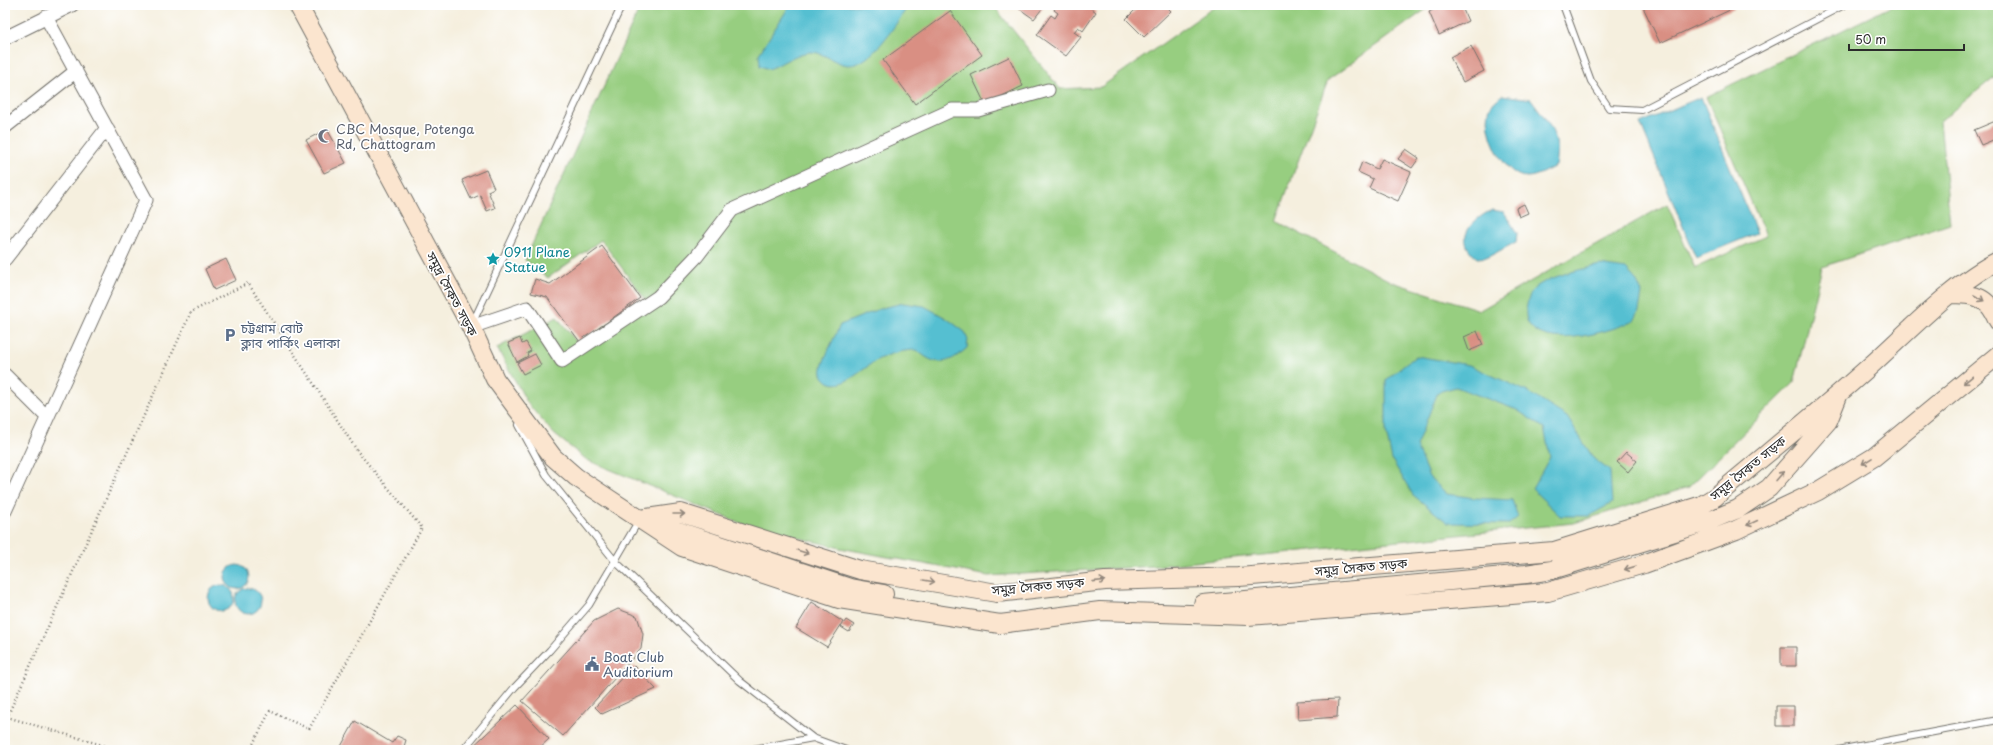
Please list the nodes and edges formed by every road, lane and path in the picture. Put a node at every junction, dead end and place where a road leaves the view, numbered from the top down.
1 (72, 5) edge
2 (298, 5) edge
3 (301, 5) edge
4 (622, 5) edge
5 (1563, 5) edge
6 (1844, 5) edge
7 (46, 18) junction
8 (310, 29) junction
9 (5, 38) edge
10 (76, 71) junction
11 (1048, 90) dead end
12 (5, 127) edge
13 (107, 128) junction
14 (5, 259) edge
15 (1998, 261) edge
16 (1950, 294) junction
17 (1998, 321) edge
18 (470, 327) junction
19 (1998, 343) edge
20 (1992, 360) edge
21 (5, 375) edge
22 (495, 379) junction
23 (1839, 394) junction
24 (47, 417) junction
25 (1818, 491) junction
26 (1738, 509) junction
27 (5, 511) edge
28 (640, 519) junction
29 (615, 561) junction
30 (1998, 720) edge
31 (813, 738) junction
32 (829, 747) edge
33 (119, 750) edge
34 (250, 750) edge
35 (463, 750) edge
36 (748, 750) edge
37 (846, 750) edge
38 (1838, 750) edge

1 - 7 street
2 - 8 main road, সমুদ্র সৈকত সড়ক
3 - 8 main road, সমুদ্র সৈকত সড়ক
4 - 18 lane
5 - 6 lane
7 - 9 street
7 - 10 street
8 - 18 main road, সমুদ্র সৈকত সড়ক
10 - 12 street
10 - 13 street
11 - 18 street
13 - 14 street
13 - 24 street
15 - 16 main road, সমুদ্র সৈকত সড়ক
16 -> 17 main road
16 - 23 main road, সমুদ্র সৈকত সড়ক
18 - 22 main road, সমুদ্র সৈকত সড়ক
19 - 20 main road
20 -> 25 main road, সমুদ্র সৈকত সড়ক
21 - 24 street
22 - 28 main road, সমুদ্র সৈকত সড়ক
22 - 29 lane
26 -> 23 main road
28 -> 23 main road, সমুদ্র সৈকত সড়ক
24 - 27 street
25 - 26 main road
25 -> 28 main road, সমুদ্র সৈকত সড়ক
26 - 28 main road
28 - 29 lane
29 - 31 lane
29 - 35 lane
30 - 38 lane
31 - 32 lane
31 - 36 lane
32 - 37 lane
33 - 34 path

